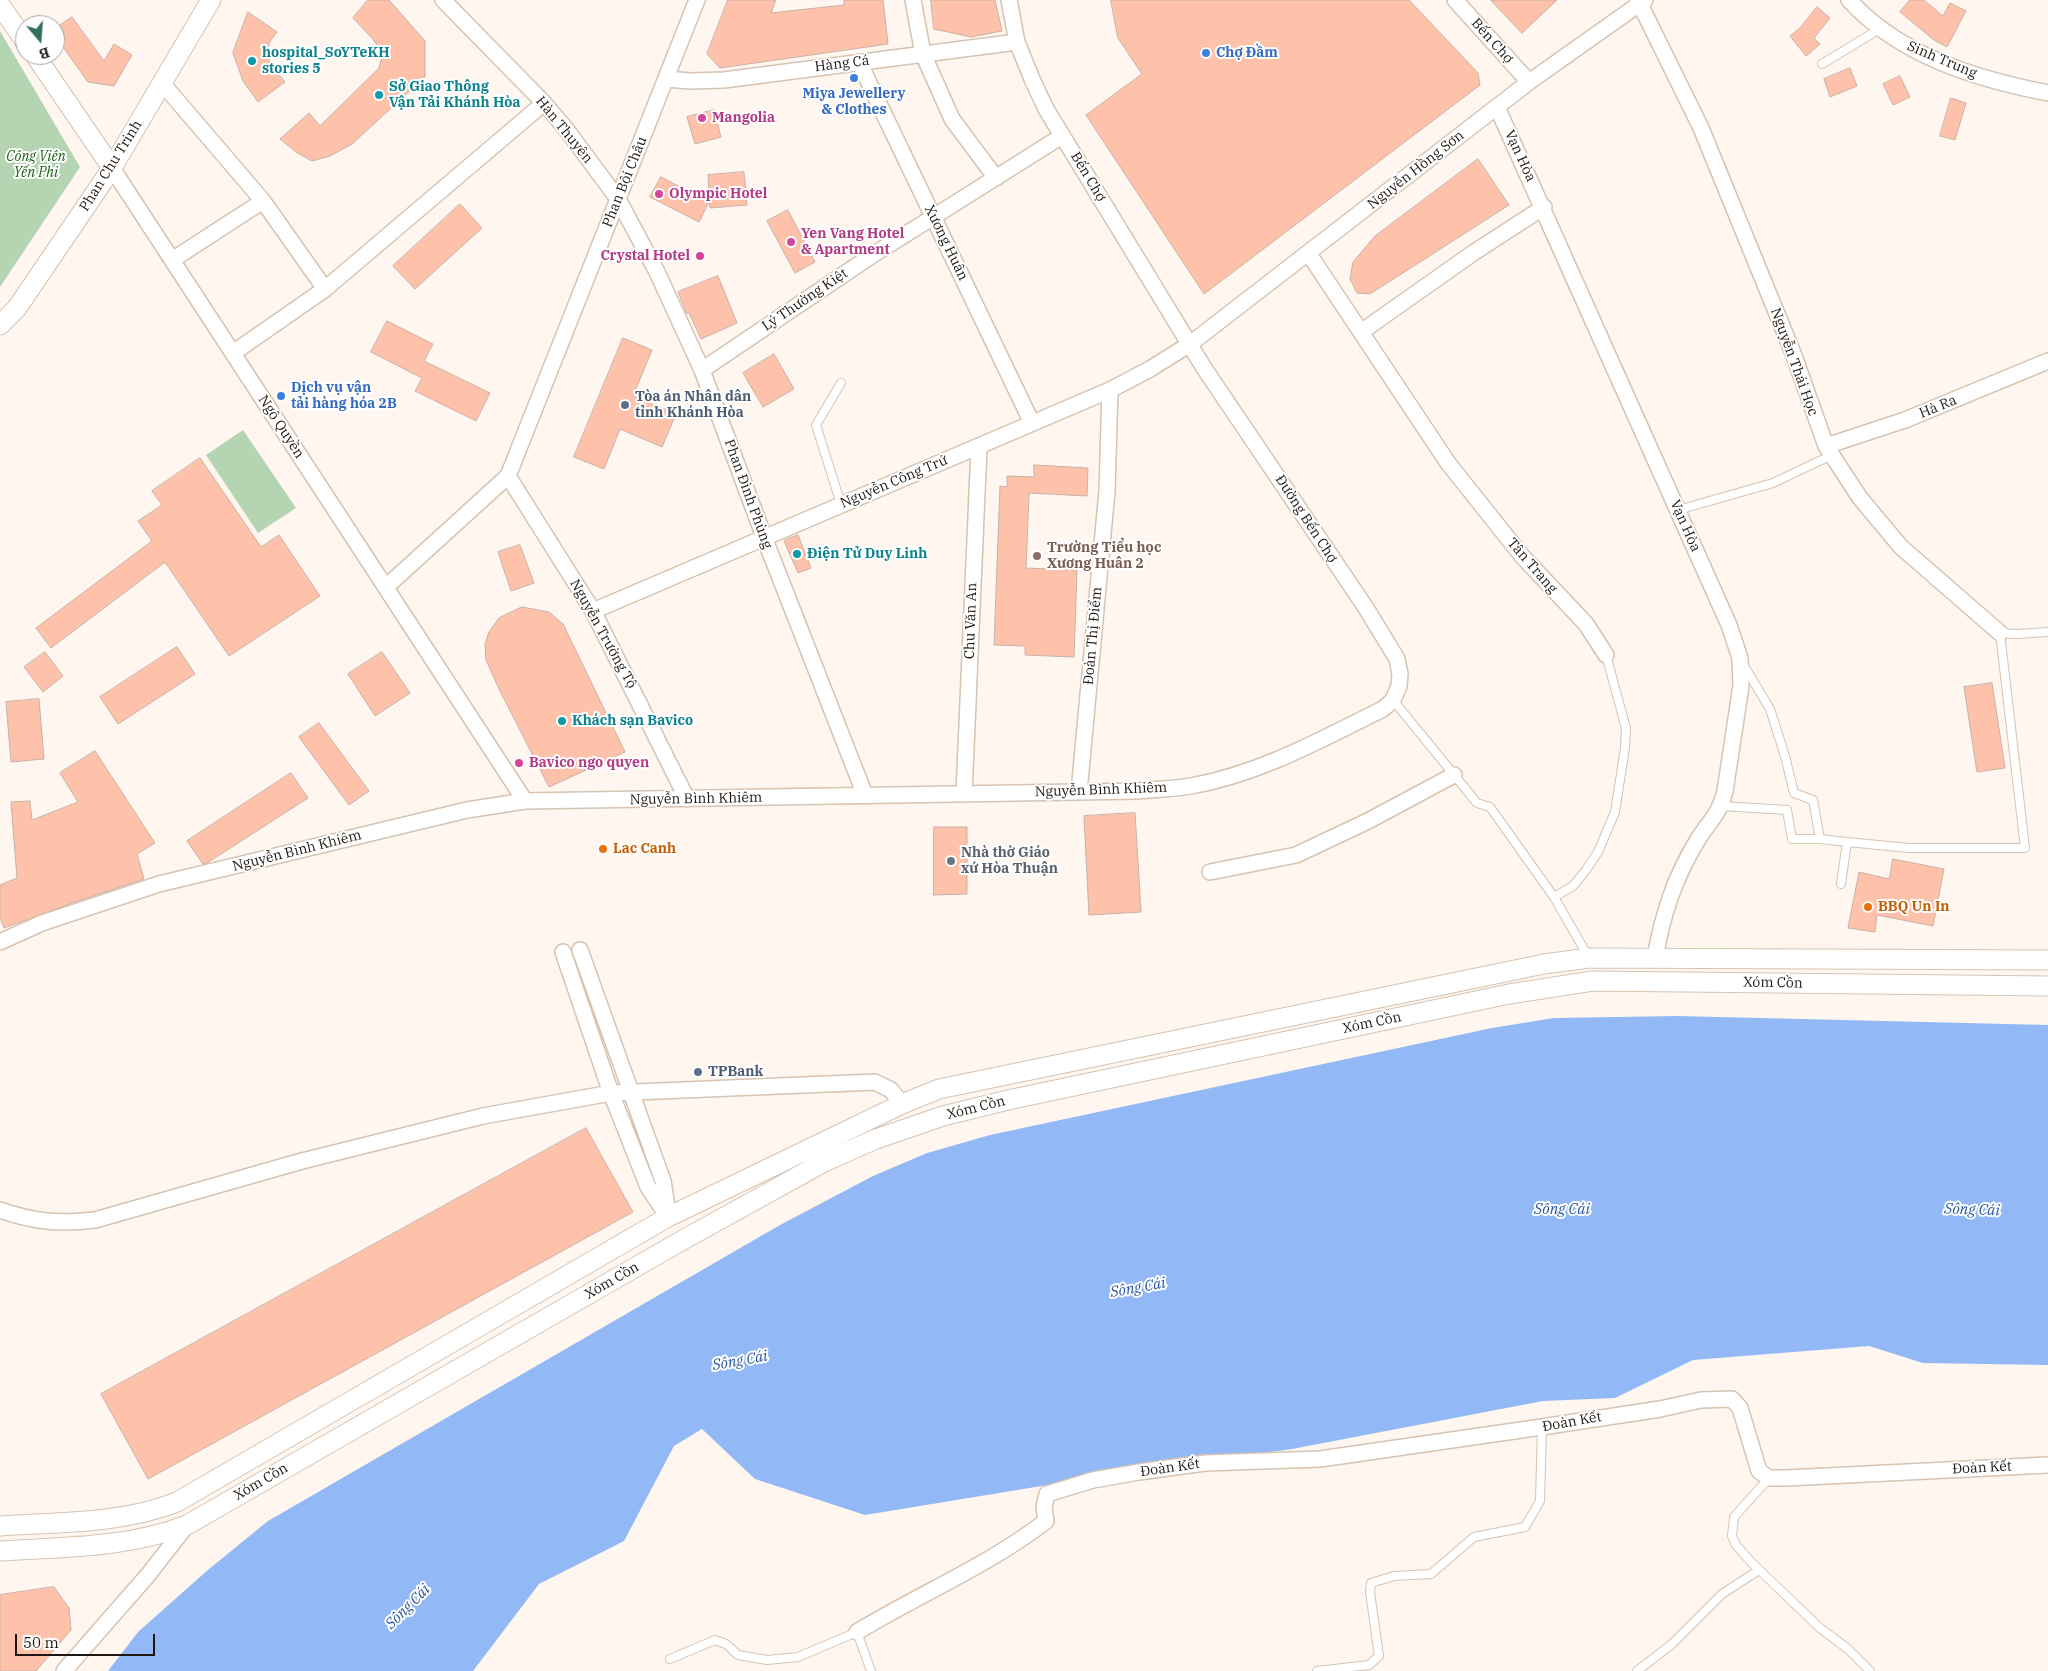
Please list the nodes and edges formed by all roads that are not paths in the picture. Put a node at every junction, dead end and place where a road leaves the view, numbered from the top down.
1 (211, 0) edge
2 (443, 0) edge
3 (696, 0) edge
4 (913, 0) edge
5 (1009, 0) edge
6 (1455, 0) edge
7 (1849, 0) edge
8 (1641, 1) edge
9 (0, 5) edge
10 (15, 27) edge
11 (1882, 28) junction
12 (1018, 42) junction
13 (923, 54) junction
14 (859, 62) junction
15 (1822, 64) dead end
16 (42, 65) edge
17 (666, 79) junction
18 (1529, 82) junction
19 (162, 83) junction
20 (2048, 93) edge
21 (544, 103) junction
22 (1497, 107) junction
23 (1062, 136) junction
24 (112, 168) junction
25 (996, 178) junction
26 (618, 199) junction
27 (263, 201) junction
28 (1544, 207) junction
29 (934, 217) junction
30 (1309, 254) junction
31 (172, 260) junction
32 (325, 289) junction
33 (0, 325) edge
34 (1361, 332) junction
35 (1190, 344) junction
36 (233, 353) junction
37 (2048, 360) edge
38 (702, 370) junction
39 (841, 383) dead end
40 (1110, 390) junction
41 (1032, 423) junction
42 (978, 447) junction
43 (1829, 450) junction
44 (508, 476) junction
45 (841, 504) junction
46 (1678, 510) junction
47 (764, 537) junction
48 (386, 587) junction
49 (593, 611) junction
50 (2048, 632) edge
51 (2000, 633) junction
52 (1606, 655) joint
53 (1740, 658) junction
54 (1393, 700) junction
55 (1454, 775) junction
56 (1078, 792) junction
57 (964, 794) junction
58 (864, 795) junction
59 (687, 799) junction
60 (525, 801) junction
61 (1722, 806) junction
62 (1820, 839) junction
63 (1847, 842) junction
64 (1210, 872) dead end
65 (1841, 884) dead end
66 (1554, 897) junction
67 (0, 942) edge
68 (580, 950) dead end
69 (563, 952) dead end
70 (1655, 957) junction
71 (1589, 958) junction
72 (2048, 960) edge
73 (1592, 981) junction
74 (2048, 986) edge
75 (630, 1091) junction
76 (612, 1093) junction
77 (902, 1104) junction
78 (0, 1210) edge
79 (668, 1217) junction
80 (681, 1242) junction
81 (1542, 1428) junction
82 (2048, 1465) edge
83 (1768, 1478) junction
84 (176, 1502) junction
85 (187, 1525) junction
86 (0, 1526) edge
87 (0, 1551) edge
88 (1759, 1570) junction
89 (857, 1632) junction
90 (670, 1659) dead end
91 (64, 1671) edge
92 (870, 1671) edge
93 (1317, 1671) edge
94 (1637, 1671) edge
95 (1870, 1671) edge

1 - 19 street, Phan Chu Trinh
2 - 21 street, Hàn Thuyên
3 - 17 street, Phan Bội Châu
4 - 13 street
5 - 12 street, Bến Chợ
6 - 18 street, Bến Chợ
7 - 11 street, Sinh Trung
8 - 18 street, Nguyễn Hồng Sơn
8 - 43 street, Nguyễn Thái Học
9 - 10 street
11 - 15 lane
11 - 20 street, Sinh Trung
12 - 13 street, Hàng Cá
12 - 23 street, Bến Chợ
13 - 14 street, Hàng Cá
13 - 25 street
14 - 17 street, Hàng Cá
14 - 29 street, Xương Huân
16 - 24 street, Ngô Quyền
17 - 26 street, Phan Bội Châu
18 - 22 street, Nguyễn Hồng Sơn
19 - 24 street, Phan Chu Trinh
19 - 27 street
21 - 26 street, Hàn Thuyên
21 - 32 street
22 - 28 street, Vạn Hòa
22 - 30 street, Nguyễn Hồng Sơn
23 - 25 street, Lý Thường Kiệt
23 - 35 street, Bến Chợ
24 - 31 street, Ngô Quyền
24 - 33 street, Phan Chu Trinh
25 - 29 street, Lý Thường Kiệt
26 - 38 street, Phan Đình Phùng
26 - 44 street, Phan Bội Châu
27 - 31 street
27 - 32 street
28 - 34 street
28 - 46 street, Vạn Hòa
29 - 38 street, Lý Thường Kiệt
29 - 41 street, Xương Huân
30 - 34 street, Tân Trang
30 - 35 street, Nguyễn Hồng Sơn
31 - 36 street, Ngô Quyền
32 - 36 street
34 - 52 street, Tân Trang
35 - 40 street, Nguyễn Công Trứ
35 - 54 street, Đường Bến Chợ
36 - 48 street, Ngô Quyền
37 - 43 street, Hà Ra
38 - 47 street, Phan Đình Phùng
39 - 45 lane
40 - 41 street, Nguyễn Công Trứ
40 - 56 street, Đoàn Thị Điểm
41 - 42 street, Nguyễn Công Trứ
42 - 45 street, Nguyễn Công Trứ
42 - 57 street, Chu Văn An
43 - 46 lane
43 - 51 street, Nguyễn Thái Học
44 - 48 street
44 - 49 street, Nguyễn Trường Tộ
45 - 47 street, Nguyễn Công Trứ
46 - 53 street, Vạn Hòa
47 - 49 street, Nguyễn Công Trứ
47 - 58 street, Phan Đình Phùng
48 - 60 street, Ngô Quyền
49 - 59 street, Nguyễn Trường Tộ
50 - 51 lane
51 - 63 lane
52 - 66 lane, Tân Trang
53 - 61 street, Vạn Hòa
53 - 62 lane
54 - 55 lane
54 - 56 street, Nguyễn Bình Khiêm
55 - 64 street
55 - 66 lane
56 - 57 street, Nguyễn Bình Khiêm
57 - 58 street, Nguyễn Bình Khiêm
58 - 59 street, Nguyễn Bình Khiêm
59 - 60 street, Nguyễn Bình Khiêm
60 - 67 street, Nguyễn Bình Khiêm
61 - 62 lane
61 - 70 street, Vạn Hòa
62 - 63 lane
63 - 65 lane
66 - 71 lane
68 - 75 street
69 - 76 street
70 - 71 street, Xóm Cồn
70 - 72 street, Xóm Cồn
71 - 73 street
71 - 77 street, Xóm Cồn
73 - 74 street, Xóm Cồn
73 - 80 street, Xóm Cồn
75 - 76 street
75 - 77 street
75 - 79 street
76 - 78 street
76 - 79 street
77 - 79 street, Xóm Cồn
79 - 80 street
79 - 84 street, Xóm Cồn
80 - 85 street, Xóm Cồn
81 - 83 street, Đoàn Kết
81 - 89 street, Đoàn Kết
81 - 93 lane
82 - 83 street, Đoàn Kết
83 - 88 lane
84 - 85 street
84 - 86 street, Xóm Cồn
85 - 87 street, Xóm Cồn
85 - 91 street
88 - 94 lane
88 - 95 lane
89 - 90 lane
89 - 92 lane

